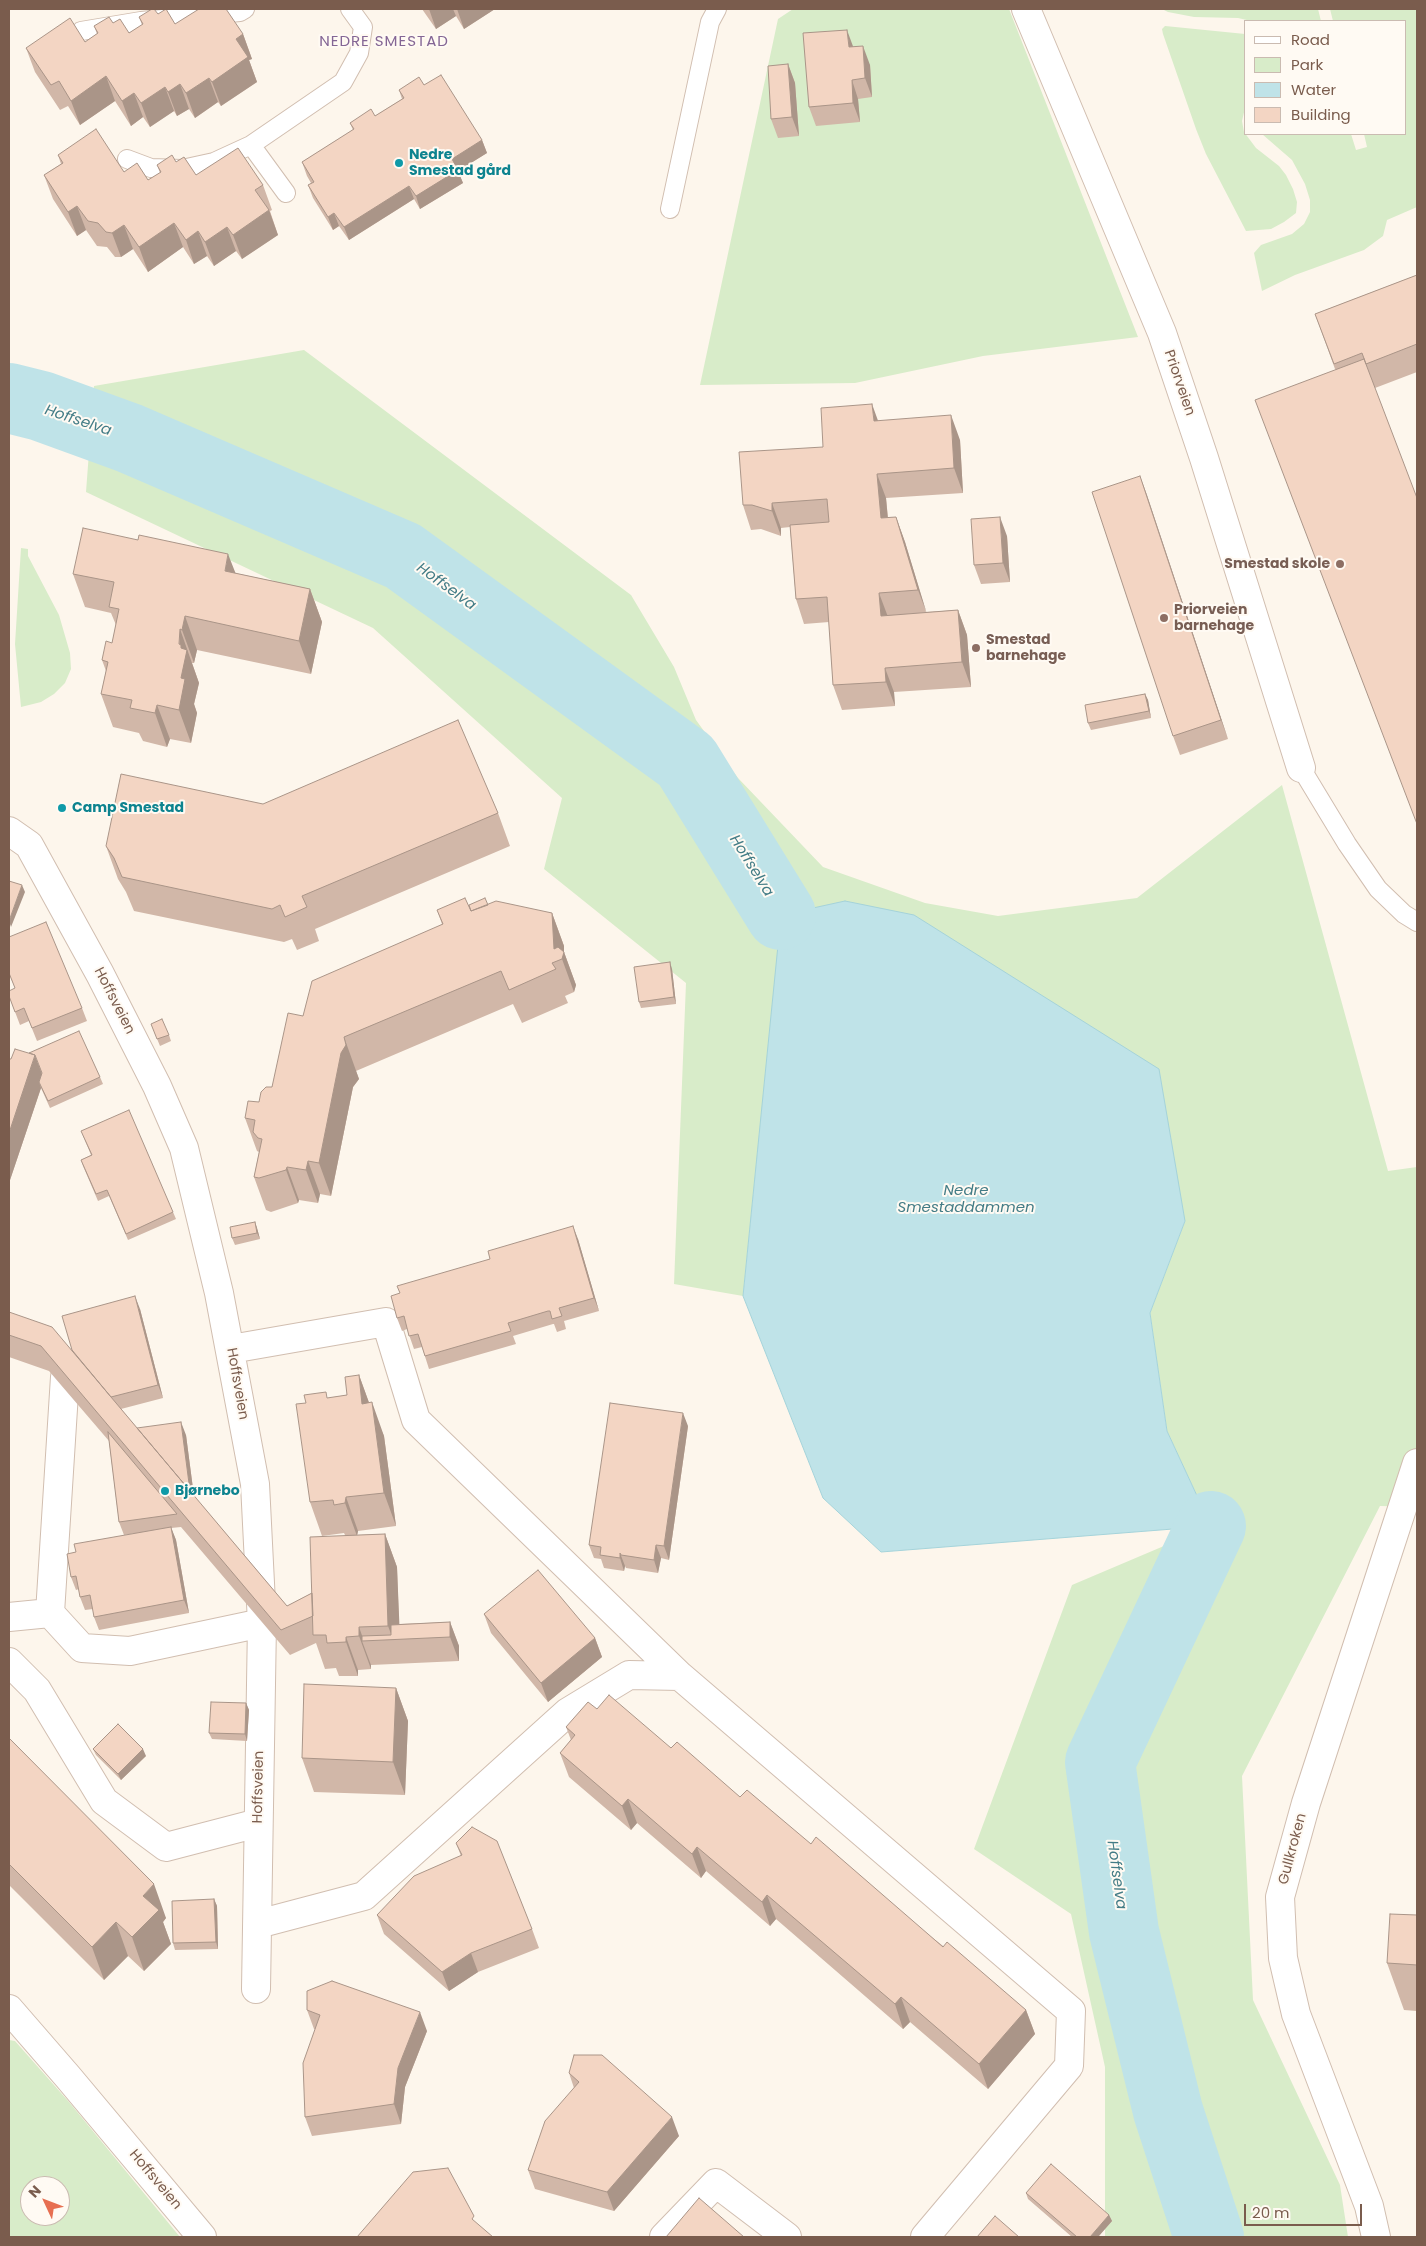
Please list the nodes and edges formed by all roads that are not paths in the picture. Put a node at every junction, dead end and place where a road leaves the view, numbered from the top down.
1 (245, 9) edge
2 (350, 9) edge
3 (717, 9) edge
4 (1026, 9) edge
5 (81, 31) edge
6 (251, 146) junction
7 (127, 159) dead end
8 (286, 193) dead end
9 (670, 209) dead end
10 (1301, 768) joint
11 (9, 831) edge
12 (1417, 922) edge
13 (231, 1349) junction
14 (64, 1377) edge
15 (1417, 1463) edge
16 (50, 1613) junction
17 (9, 1617) edge
18 (262, 1623) junction
19 (9, 1662) edge
20 (680, 1676) junction
21 (258, 1823) junction
22 (258, 1924) junction
23 (256, 1989) dead end
24 (9, 2009) edge
25 (202, 2237) edge
26 (664, 2237) edge
27 (787, 2237) edge
28 (925, 2237) edge
29 (1376, 2237) edge

1 - 5 lane
2 - 6 lane
3 - 9 lane
4 - 10 street, Priorveien
6 - 7 lane
6 - 8 lane
10 - 12 lane
11 - 13 street, Hoffsveien
13 - 18 street, Hoffsveien
13 - 20 street
14 - 16 street
15 - 29 street, Gullkroken
16 - 17 street
16 - 18 street
18 - 21 street, Hoffsveien
19 - 21 street
20 - 22 street
20 - 28 street
21 - 22 street, Hoffsveien
22 - 23 street, Hoffsveien
24 - 25 street, Hoffsveien
26 - 27 street

